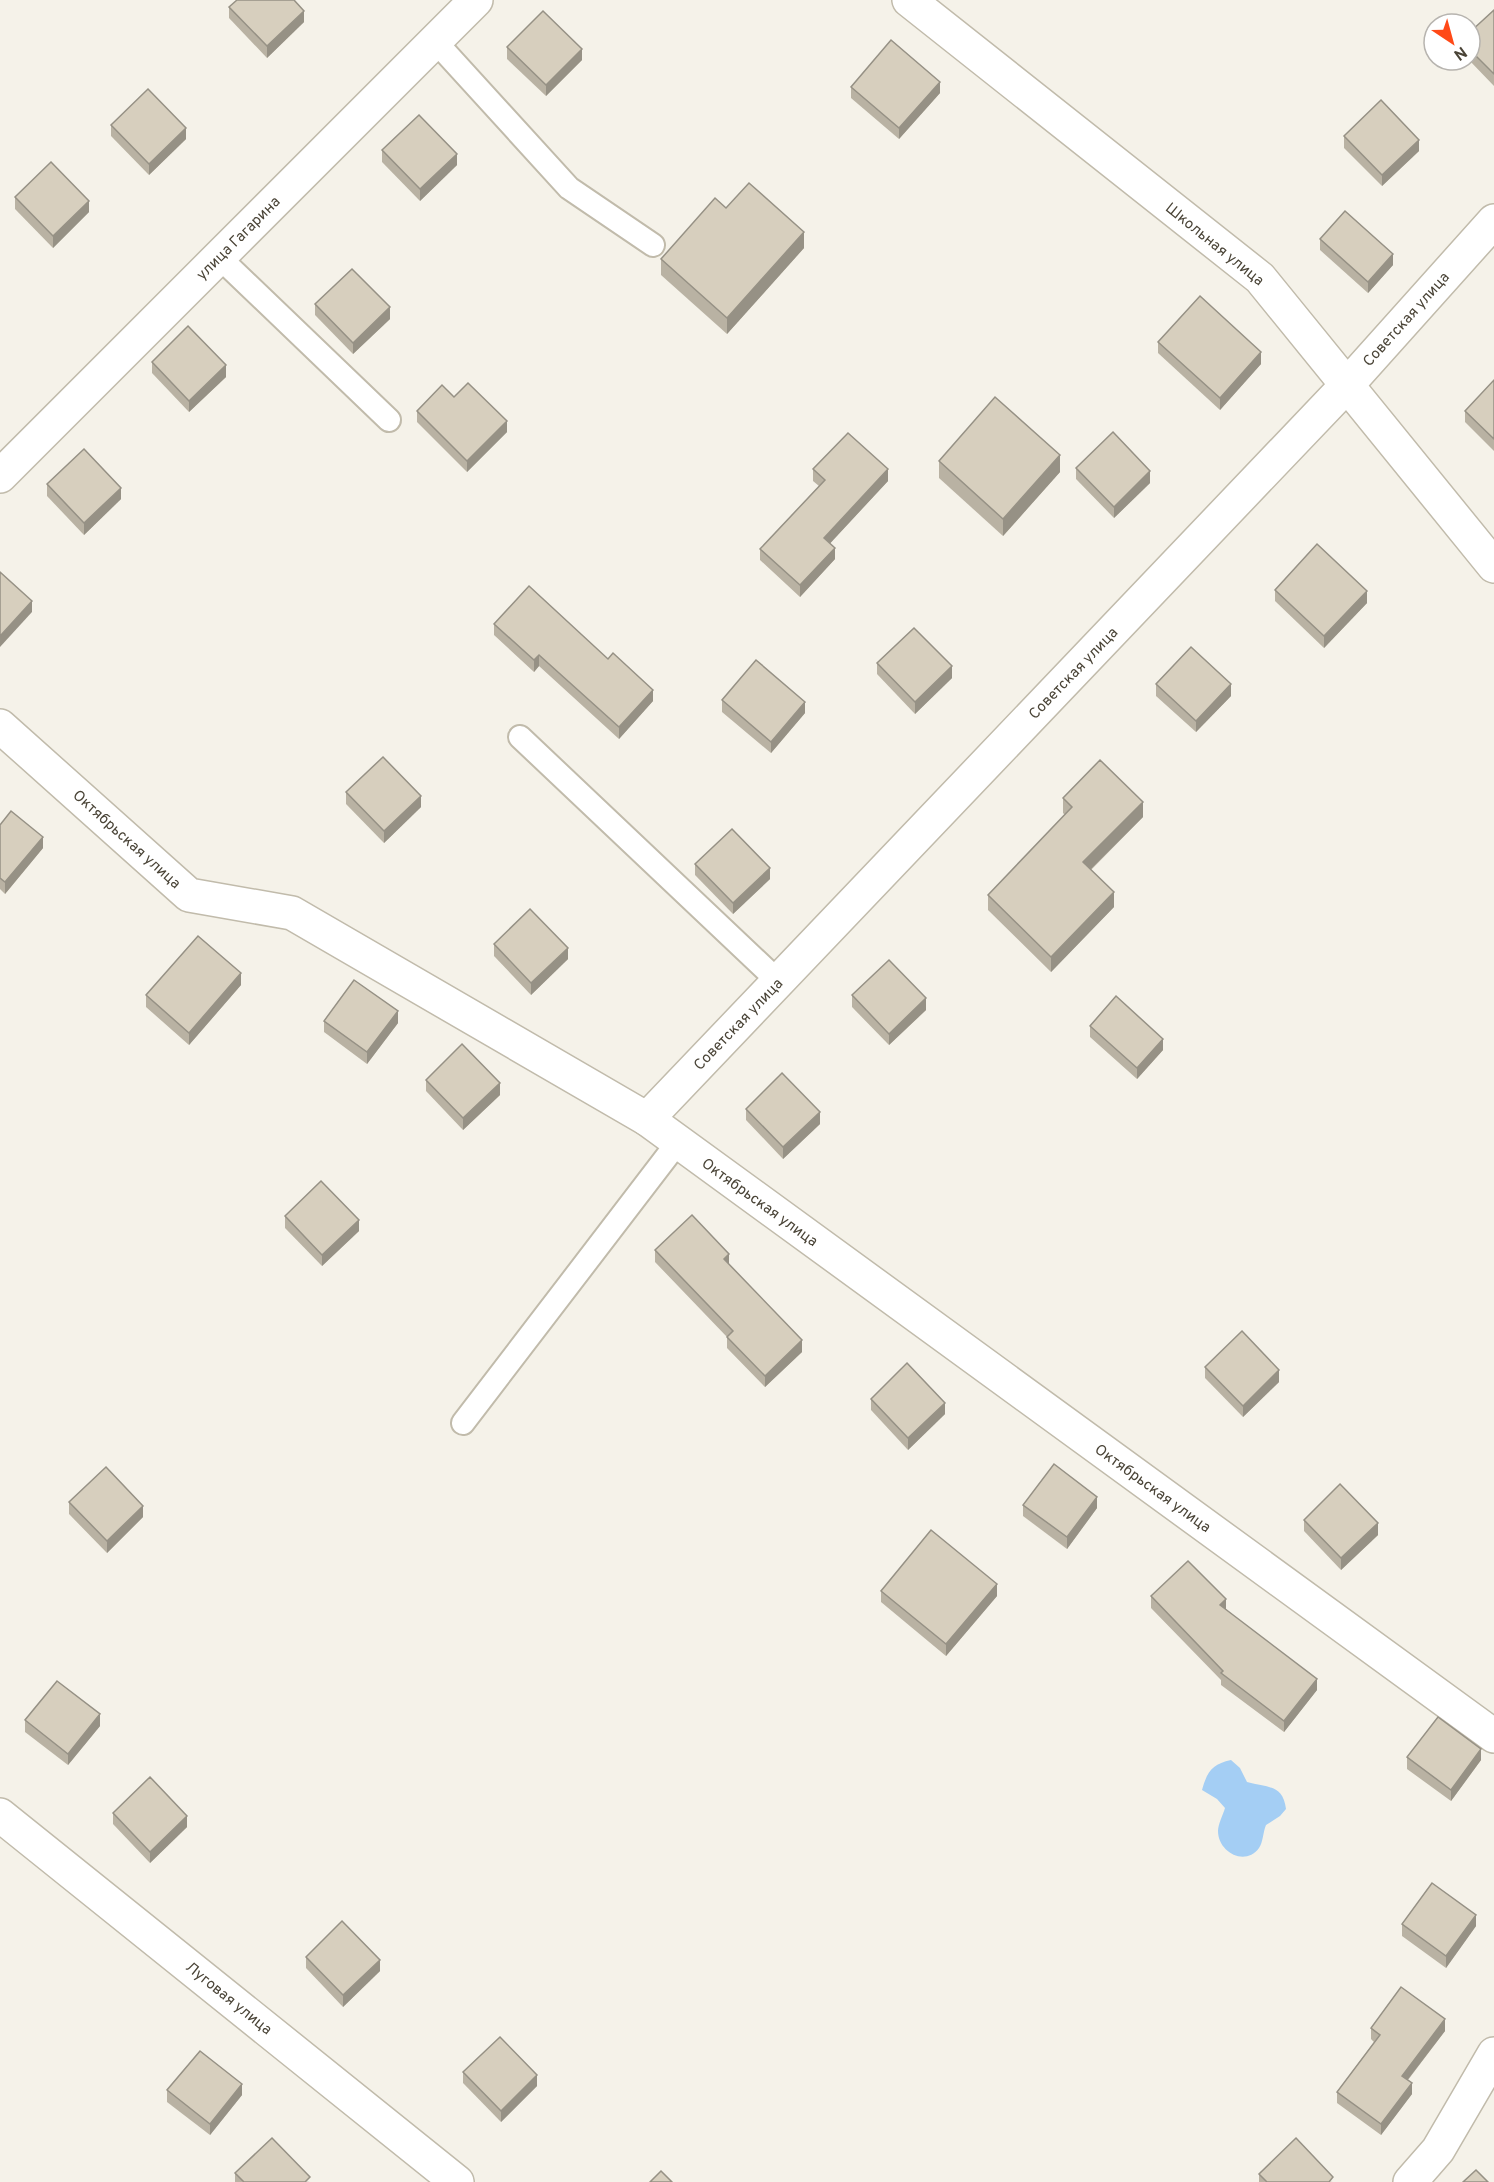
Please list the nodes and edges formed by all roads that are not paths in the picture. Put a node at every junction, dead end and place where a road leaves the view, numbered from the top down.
1 (476, 0) edge
2 (909, 0) edge
3 (435, 41) junction
4 (1494, 221) edge
5 (653, 245) dead end
6 (219, 256) junction
7 (1348, 384) junction
8 (389, 420) dead end
9 (0, 476) edge
10 (1494, 566) edge
11 (0, 726) edge
12 (519, 737) dead end
13 (779, 982) junction
14 (647, 1119) junction
15 (678, 1142) junction
16 (463, 1423) dead end
17 (1494, 1737) edge
18 (0, 1815) edge
19 (1494, 2054) edge
20 (457, 2182) edge
21 (1410, 2182) edge

1 - 3 street, улица Гагарина
2 - 7 street, Школьная улица
3 - 5 lane
3 - 6 street, улица Гагарина
4 - 7 street, Советская улица
6 - 8 lane
6 - 9 street, улица Гагарина
7 - 10 street, Школьная улица
7 - 13 street, Советская улица
11 - 14 street, Октябрьская улица
12 - 13 lane
13 - 14 street, Советская улица
14 - 15 street, Октябрьская улица
15 - 16 lane
15 - 17 street, Октябрьская улица
18 - 20 street, Луговая улица
19 - 21 street

